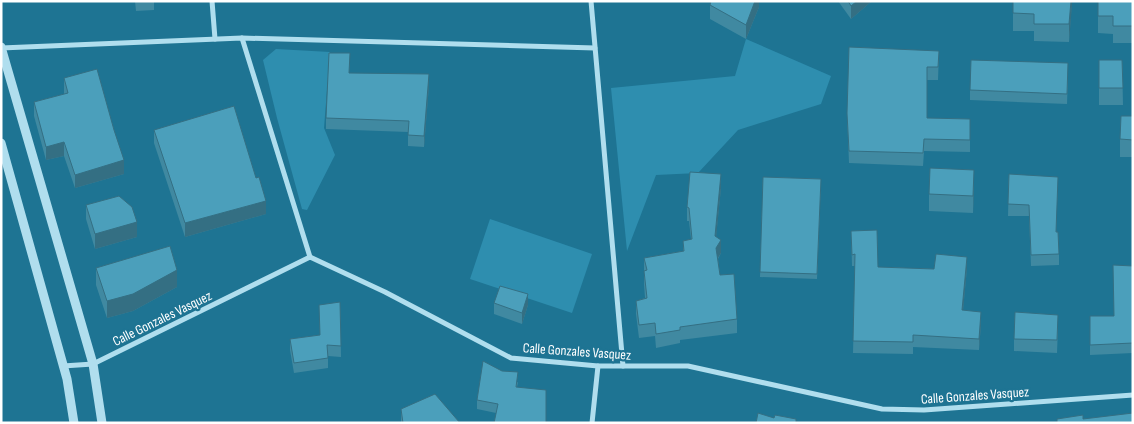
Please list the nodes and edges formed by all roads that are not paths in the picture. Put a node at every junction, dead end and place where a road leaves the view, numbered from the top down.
1 (212, 1) edge
2 (591, 1) edge
3 (242, 38) junction
4 (215, 39) junction
5 (1, 47) edge
6 (595, 48) junction
7 (1, 143) edge
8 (310, 257) junction
9 (93, 364) junction
10 (63, 366) junction
11 (598, 366) junction
12 (623, 366) junction
13 (1133, 395) edge
14 (74, 423) edge
15 (102, 423) edge
16 (592, 423) edge

1 - 4 street
2 - 6 street
3 - 4 street
3 - 6 street
3 - 8 street
4 - 5 street
5 - 9 street
6 - 12 street
7 - 10 street
8 - 9 street, Calle Gonzales Vasquez
8 - 11 street, Calle Gonzales Vasquez
9 - 10 street, Calle Gonzales Vasquez
9 - 15 street
10 - 14 street
11 - 12 street, Calle Gonzales Vasquez
11 - 16 street
12 - 13 street, Calle Gonzales Vasquez

